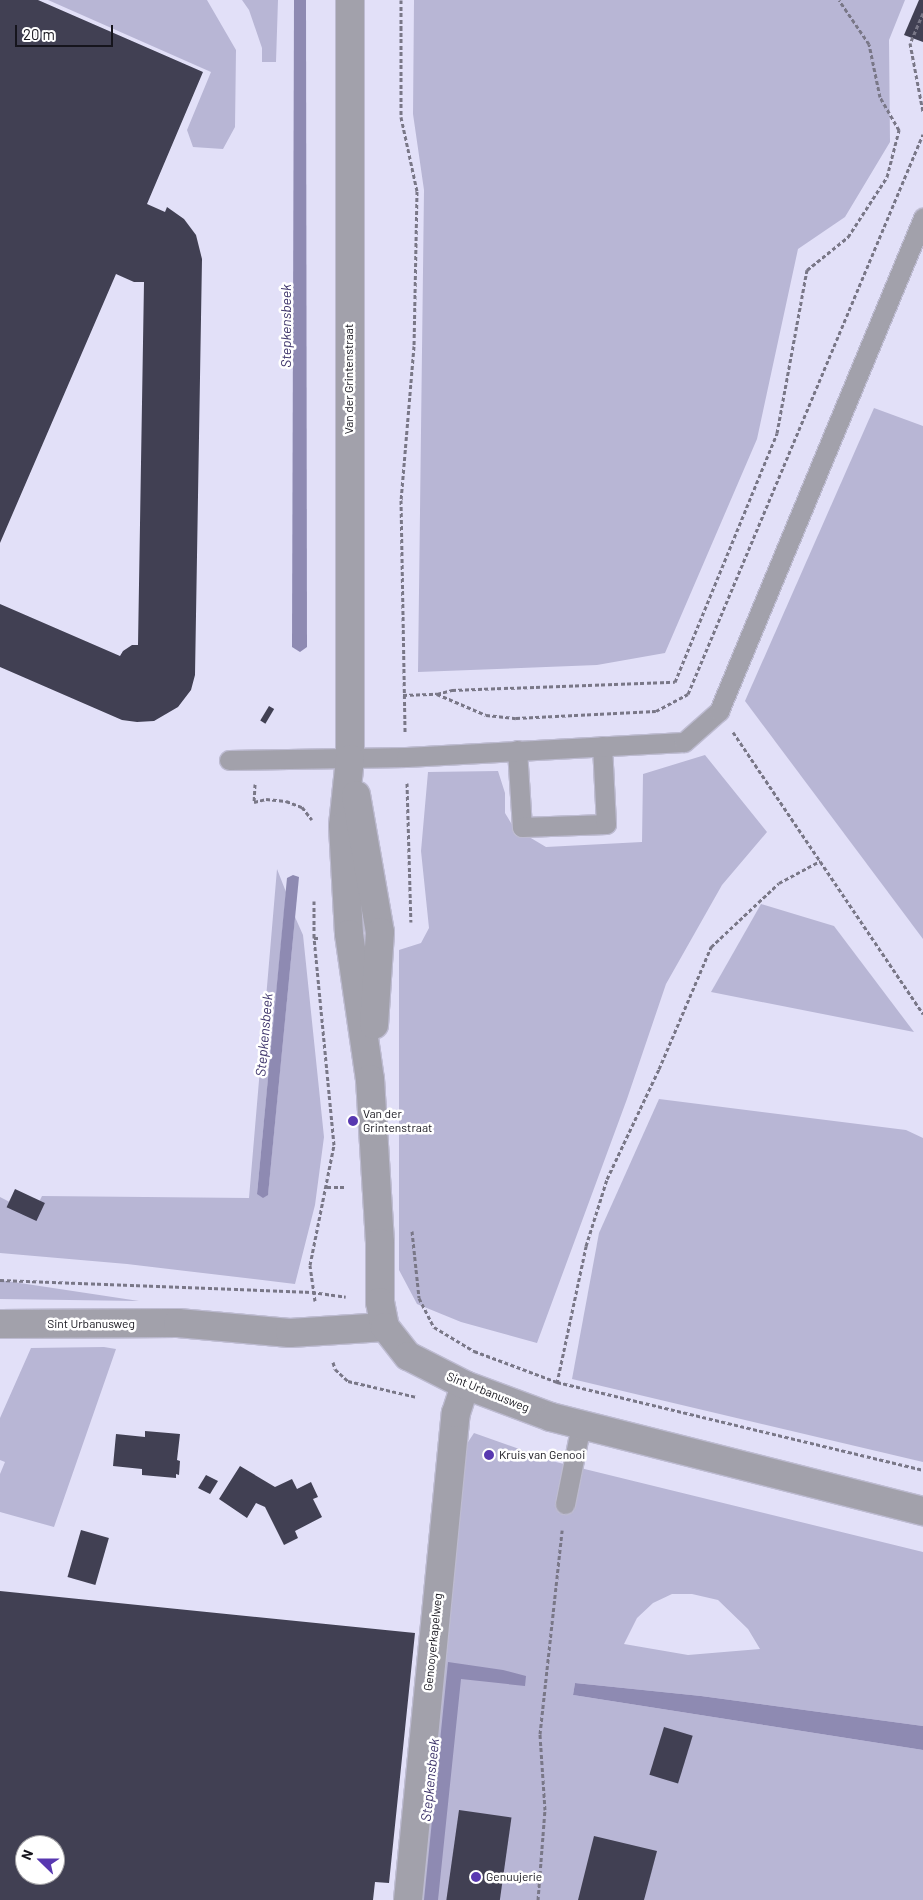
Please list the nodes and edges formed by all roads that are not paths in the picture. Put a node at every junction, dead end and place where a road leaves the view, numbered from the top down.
1 (350, 0) edge
2 (923, 218) edge
3 (602, 746) junction
4 (517, 750) junction
5 (350, 759) junction
6 (229, 760) dead end
7 (370, 1079) junction
8 (0, 1324) edge
9 (385, 1327) junction
10 (464, 1385) junction
11 (581, 1424) junction
12 (565, 1504) road end
13 (923, 1511) edge
14 (408, 1900) edge

1 - 5 street, Van der Grintenstraat
2 - 3 lane
3 - 4 lane
3 - 4 lane
4 - 5 lane
5 - 6 lane
5 - 7 street, Van der Grintenstraat
5 - 7 street, Van der Grintenstraat
7 - 9 street, Van der Grintenstraat
8 - 9 street, Sint Urbanusweg
9 - 10 street, Sint Urbanusweg
10 - 11 street, Sint Urbanusweg
10 - 14 street, Genooyerkapelweg
11 - 12 lane
11 - 13 street, Sint Urbanusweg

